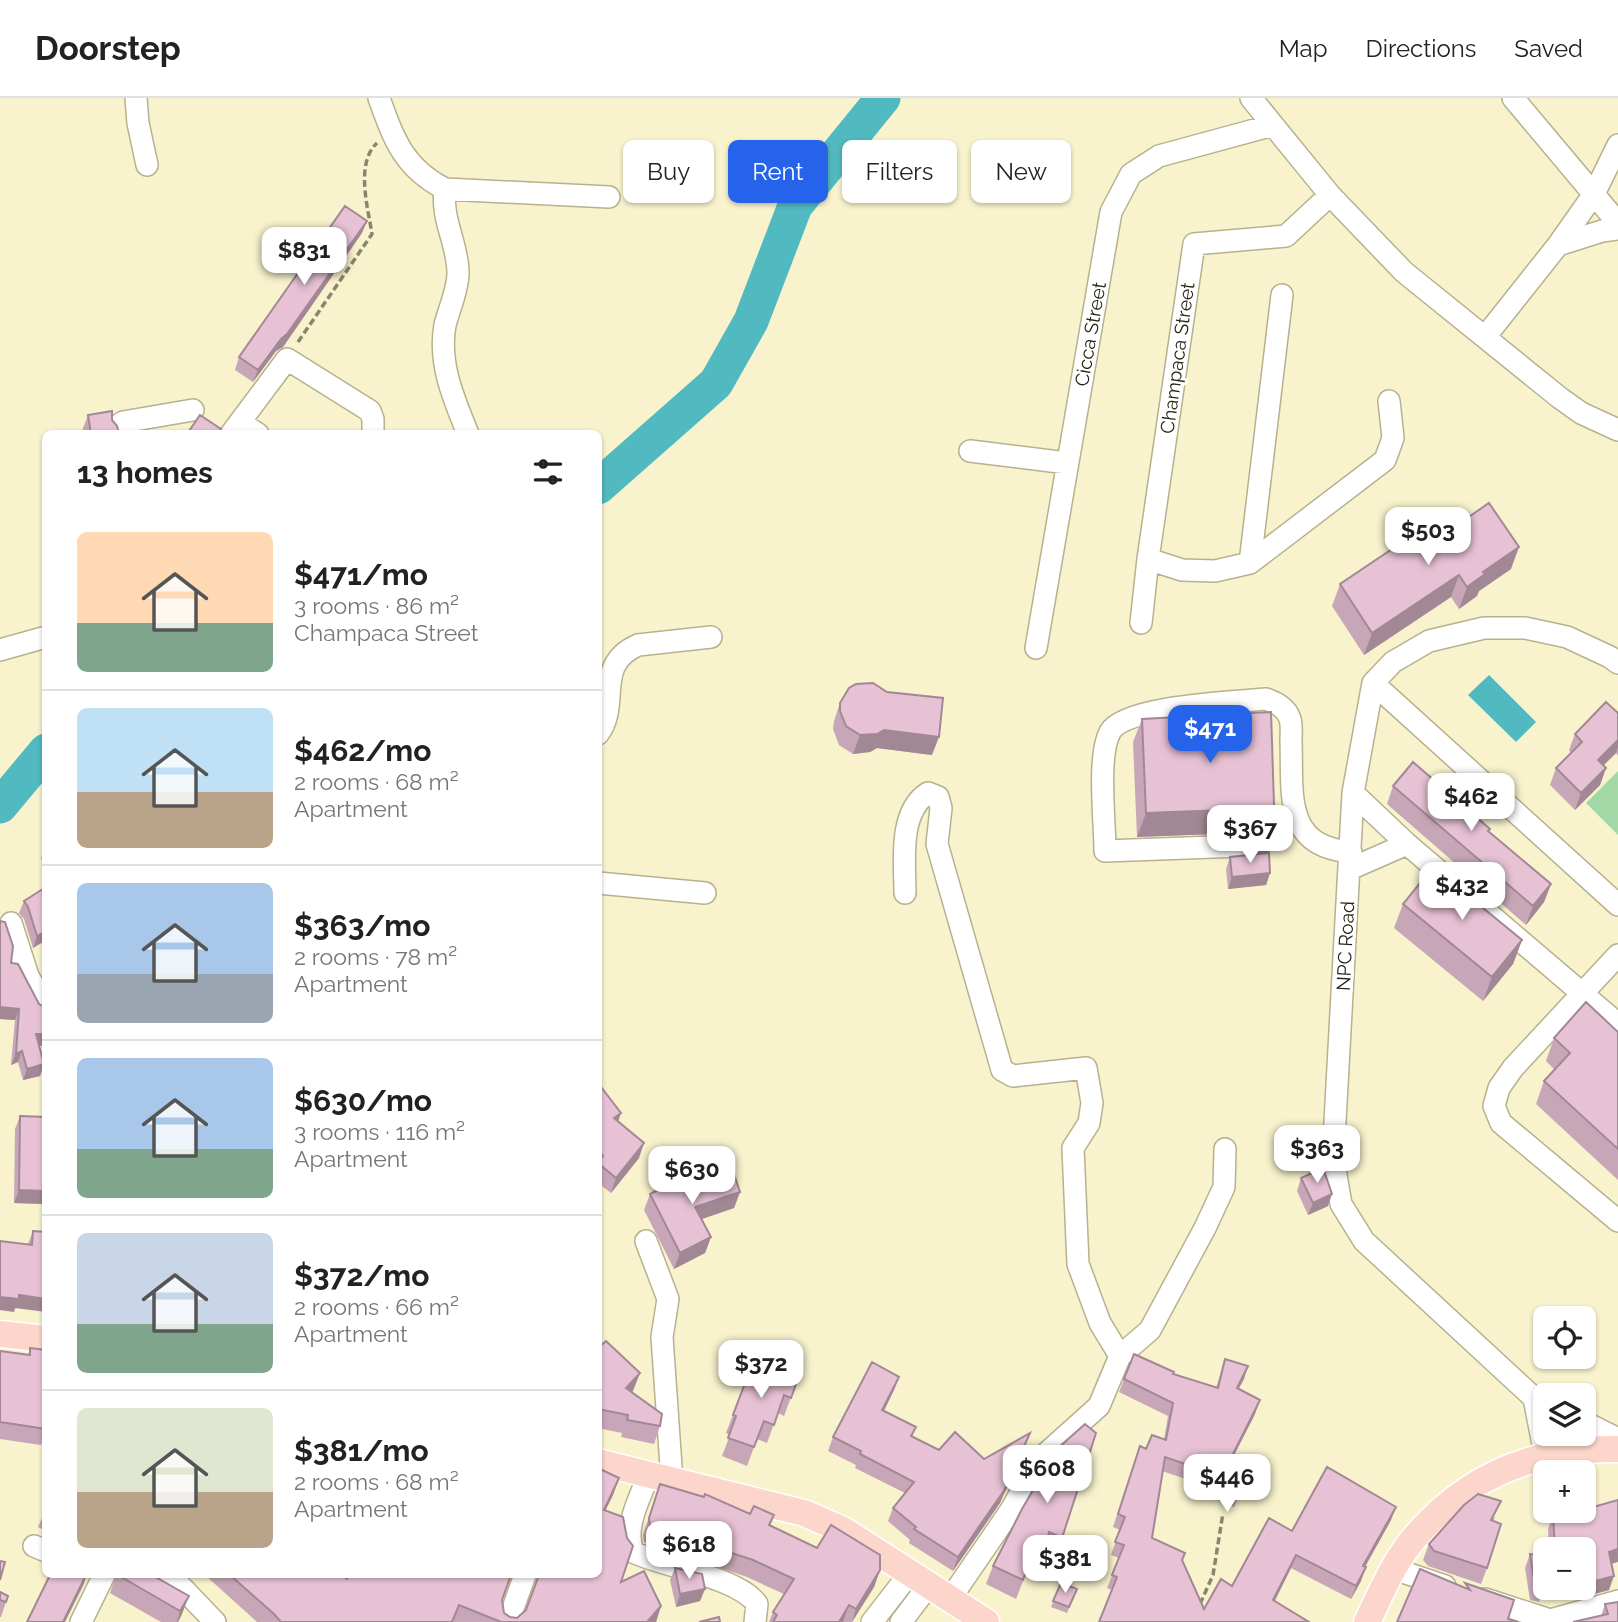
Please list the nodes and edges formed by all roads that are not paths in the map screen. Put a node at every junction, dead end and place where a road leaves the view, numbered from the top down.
1 (136, 98) edge
2 (379, 98) edge
3 (1251, 98) edge
4 (1513, 98) edge
5 (1273, 125) junction
6 (1618, 145) edge
7 (147, 165) dead end
8 (445, 190) junction
9 (1594, 194) junction
10 (1329, 195) junction
11 (609, 197) dead end
12 (1618, 226) edge
13 (1558, 245) junction
14 (1282, 295) dead end
15 (1485, 337) junction
16 (1389, 401) dead end
17 (193, 410) dead end
18 (235, 428) edge
19 (118, 430) edge
20 (373, 430) edge
21 (466, 430) edge
22 (1618, 430) edge
23 (971, 451) dead end
24 (1067, 463) junction
25 (1148, 559) junction
26 (1250, 562) junction
27 (1141, 623) dead end
28 (42, 638) edge
29 (711, 638) dead end
30 (1037, 649) dead end
31 (0, 650) edge
32 (1618, 663) edge
33 (1373, 683) junction
34 (602, 726) edge
35 (1353, 793) junction
36 (1407, 844) junction
37 (1241, 846) dead end
38 (1350, 861) junction
39 (602, 883) edge
40 (705, 893) dead end
41 (905, 893) dead end
42 (1618, 905) edge
43 (10, 923) dead end
44 (1618, 955) edge
45 (1582, 992) junction
46 (42, 1001) edge
47 (1618, 1024) edge
48 (1225, 1149) dead end
49 (1618, 1221) edge
50 (646, 1241) dead end
51 (0, 1334) edge
52 (42, 1339) edge
53 (1119, 1356) junction
54 (1533, 1396) edge
55 (1596, 1428) edge
56 (1618, 1439) edge
57 (1544, 1446) edge
58 (1618, 1449) edge
59 (1545, 1455) junction
60 (602, 1463) edge
61 (660, 1477) junction
62 (1394, 1569) junction
63 (100, 1578) edge
64 (172, 1578) edge
65 (524, 1578) edge
66 (930, 1586) junction
67 (1618, 1601) edge
68 (193, 1613) edge
69 (81, 1622) edge
70 (215, 1622) edge
71 (508, 1622) edge
72 (755, 1622) edge
73 (872, 1622) edge
74 (901, 1622) edge
75 (986, 1622) edge
76 (1367, 1622) edge

1 - 7 street
2 - 8 street
3 - 5 street
4 - 9 street
5 - 10 street
5 - 24 street, Cicca Street
6 - 9 street
8 - 11 street
8 - 21 street
9 - 12 street
9 - 13 street
10 - 15 street
10 - 25 street, Champaca Street
12 - 13 street
13 - 15 street
14 - 26 street
15 - 22 street
16 - 26 street
17 - 19 street
18 - 20 street
23 - 24 street
24 - 30 street, Cicca Street
25 - 26 street
25 - 27 street, Champaca Street
28 - 31 street
29 - 34 street
32 - 33 street
33 - 35 street, NPC Road
33 - 42 street
35 - 36 street
35 - 38 street, NPC Road
36 - 38 street
36 - 45 street
37 - 38 street
38 - 54 street, NPC Road
39 - 40 street
41 - 53 street
43 - 46 street
44 - 45 street
45 - 47 street
45 - 49 street
48 - 53 street
50 - 61 street
51 - 52 main road
53 - 66 street
55 - 56 street
57 - 59 street
58 - 59 main road
59 - 62 main road
60 - 61 main road
61 - 66 main road
61 - 72 street
62 - 67 street
62 - 76 main road
63 - 69 street
64 - 68 street
65 - 71 street
66 - 73 street
66 - 74 street
66 - 75 main road
68 - 70 street

